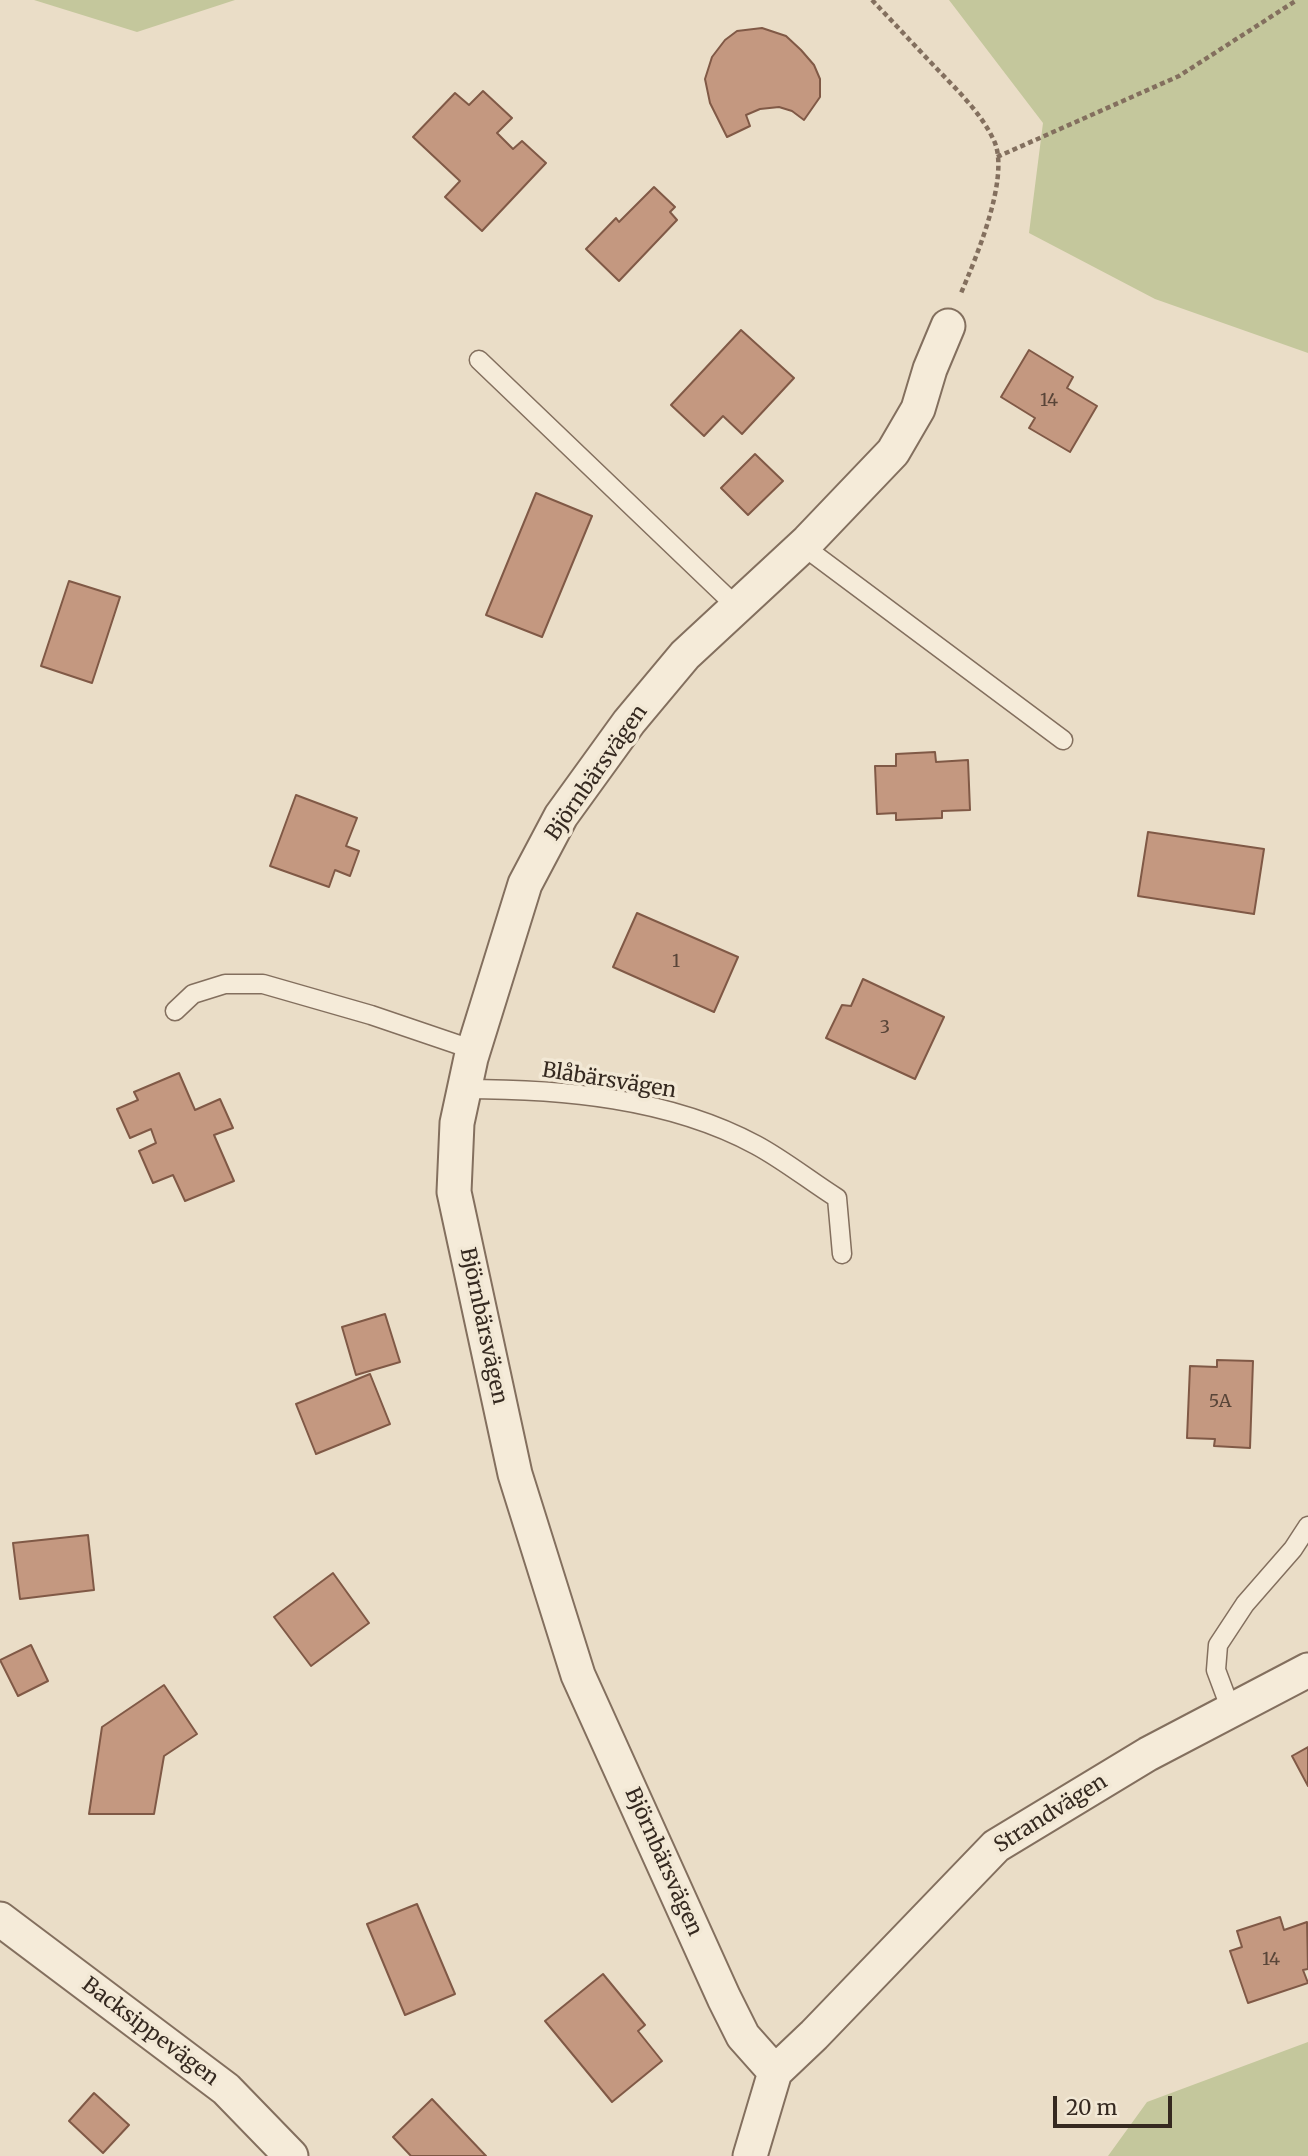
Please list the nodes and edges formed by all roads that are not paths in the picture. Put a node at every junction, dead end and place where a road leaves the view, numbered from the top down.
1 (948, 326) road end
2 (479, 360) dead end
3 (803, 546) junction
4 (737, 607) junction
5 (1063, 740) dead end
6 (175, 1011) dead end
7 (474, 1050) junction
8 (464, 1089) junction
9 (842, 1254) dead end
10 (1308, 1526) edge
11 (1308, 1670) edge
12 (1231, 1710) junction
13 (0, 1919) edge
14 (775, 2072) junction
15 (291, 2156) edge
16 (750, 2156) edge

1 - 3 street, Björnbärsvägen
2 - 4 lane
3 - 4 street, Björnbärsvägen
3 - 5 lane
4 - 7 street, Björnbärsvägen
6 - 7 lane
7 - 8 street, Björnbärsvägen
8 - 9 lane, Blåbärsvägen
8 - 14 street, Björnbärsvägen
10 - 12 lane
11 - 12 street, Strandvägen
12 - 14 street, Strandvägen
13 - 15 street, Backsippevägen
14 - 16 street

